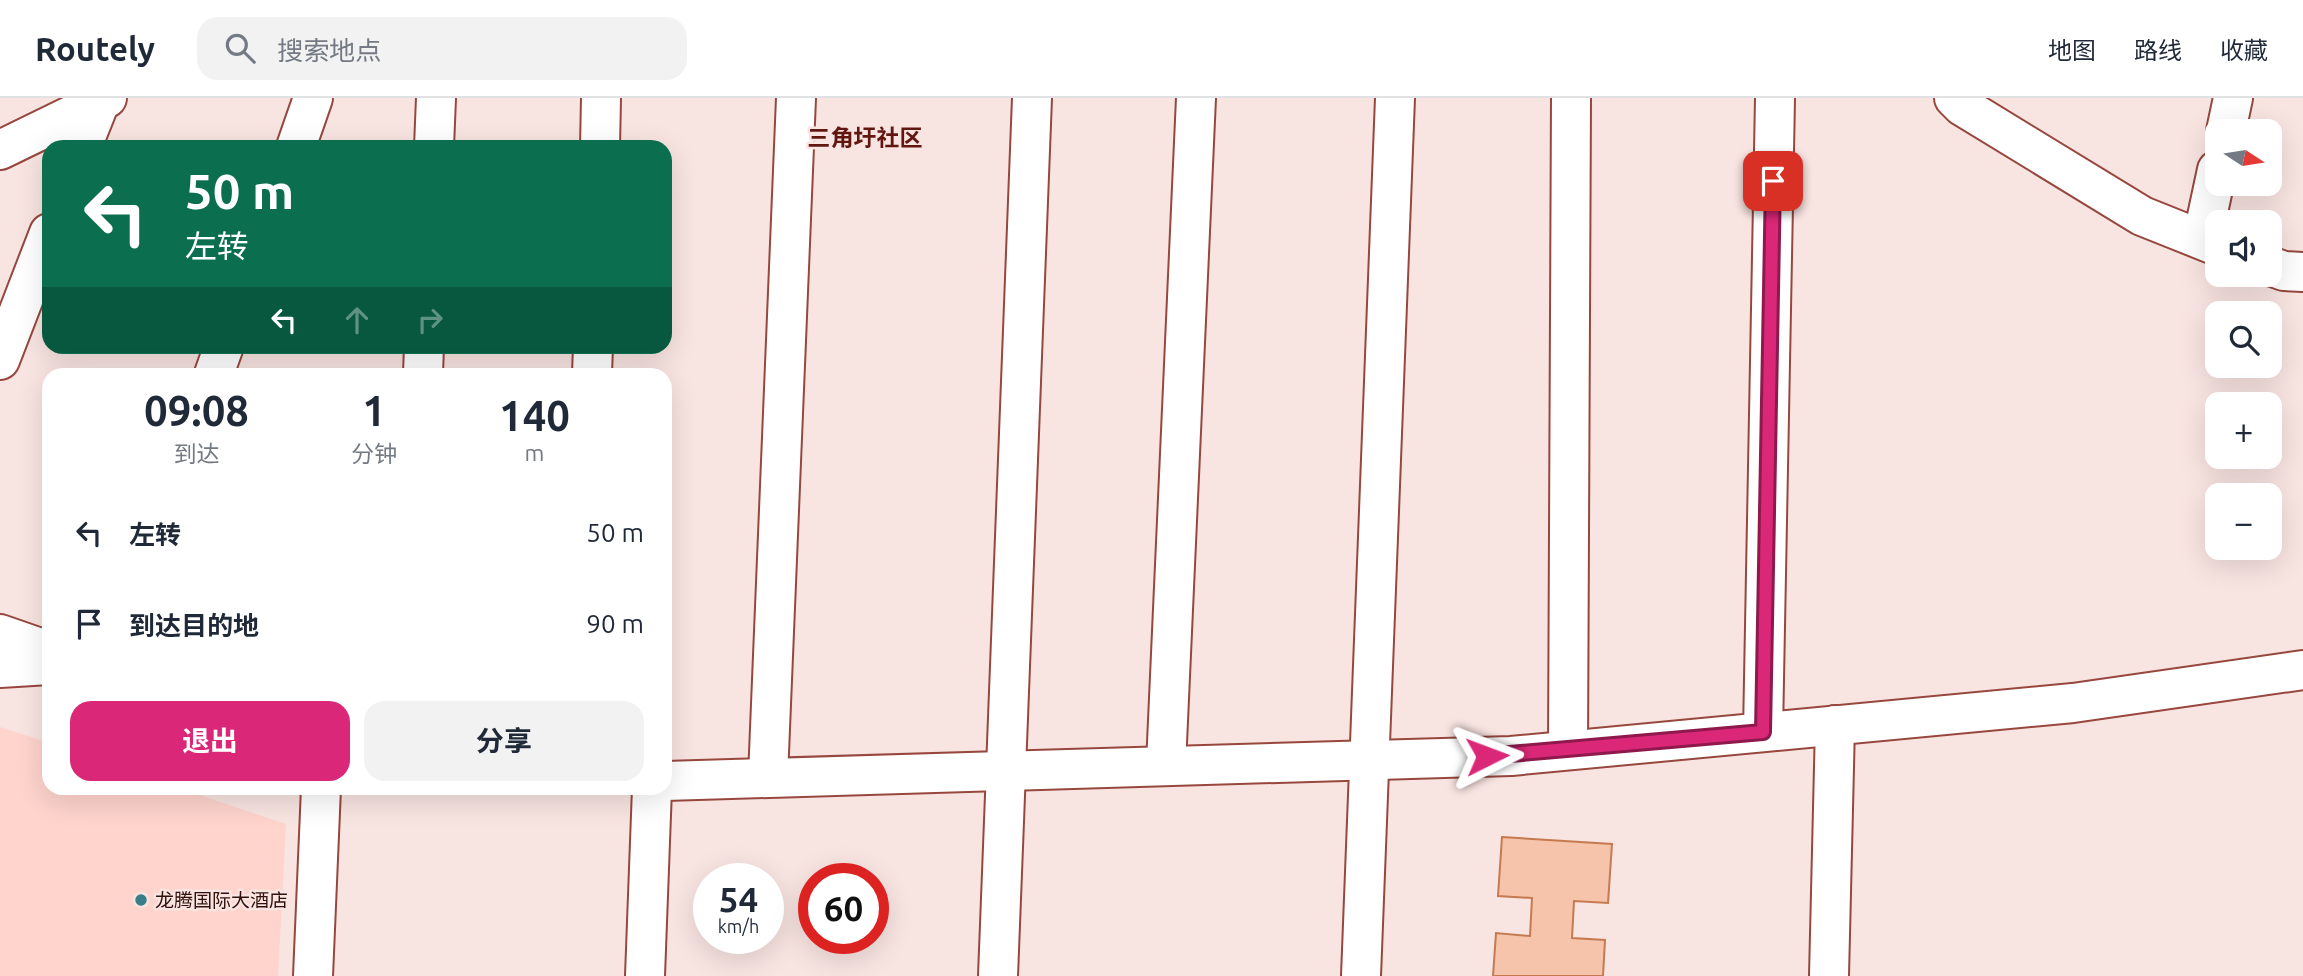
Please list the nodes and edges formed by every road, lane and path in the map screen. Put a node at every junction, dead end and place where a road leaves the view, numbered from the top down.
1 (313, 98) edge
2 (436, 98) edge
3 (601, 98) edge
4 (796, 98) edge
5 (1032, 98) edge
6 (1196, 98) edge
7 (1395, 98) edge
8 (1572, 98) edge
9 (1775, 98) edge
10 (1954, 98) edge
11 (2233, 98) edge
12 (104, 100) edge
13 (2229, 119) edge
14 (85, 140) edge
15 (298, 140) edge
16 (434, 140) edge
17 (600, 140) edge
18 (0, 149) edge
19 (2205, 241) edge
20 (42, 251) edge
21 (2282, 270) edge
22 (2303, 272) edge
23 (0, 360) edge
24 (0, 634) edge
25 (42, 648) edge
26 (42, 665) edge
27 (0, 668) edge
28 (2303, 670) edge
29 (1835, 725) junction
30 (1763, 732) junction
31 (1569, 750) junction
32 (1368, 759) junction
33 (1166, 765) junction
34 (1005, 770) junction
35 (768, 777) junction
36 (672, 781) edge
37 (321, 795) edge
38 (652, 795) edge
39 (313, 976) edge
40 (645, 976) edge
41 (998, 976) edge
42 (1361, 976) edge
43 (1829, 976) edge

1 - 15 street
2 - 16 street
3 - 17 street
4 - 35 street
5 - 34 street
6 - 33 street
7 - 32 street
8 - 31 street
9 - 30 street
10 - 19 street
11 - 13 street
12 - 14 street
12 - 18 street
20 - 23 street
21 - 22 street
24 - 25 street
26 - 27 street
28 - 29 street
29 - 30 street
29 - 43 street
30 - 31 street
31 - 32 street
32 - 33 street
32 - 42 street
33 - 34 street
34 - 35 street
34 - 41 street
35 - 36 street
37 - 39 street
38 - 40 street

